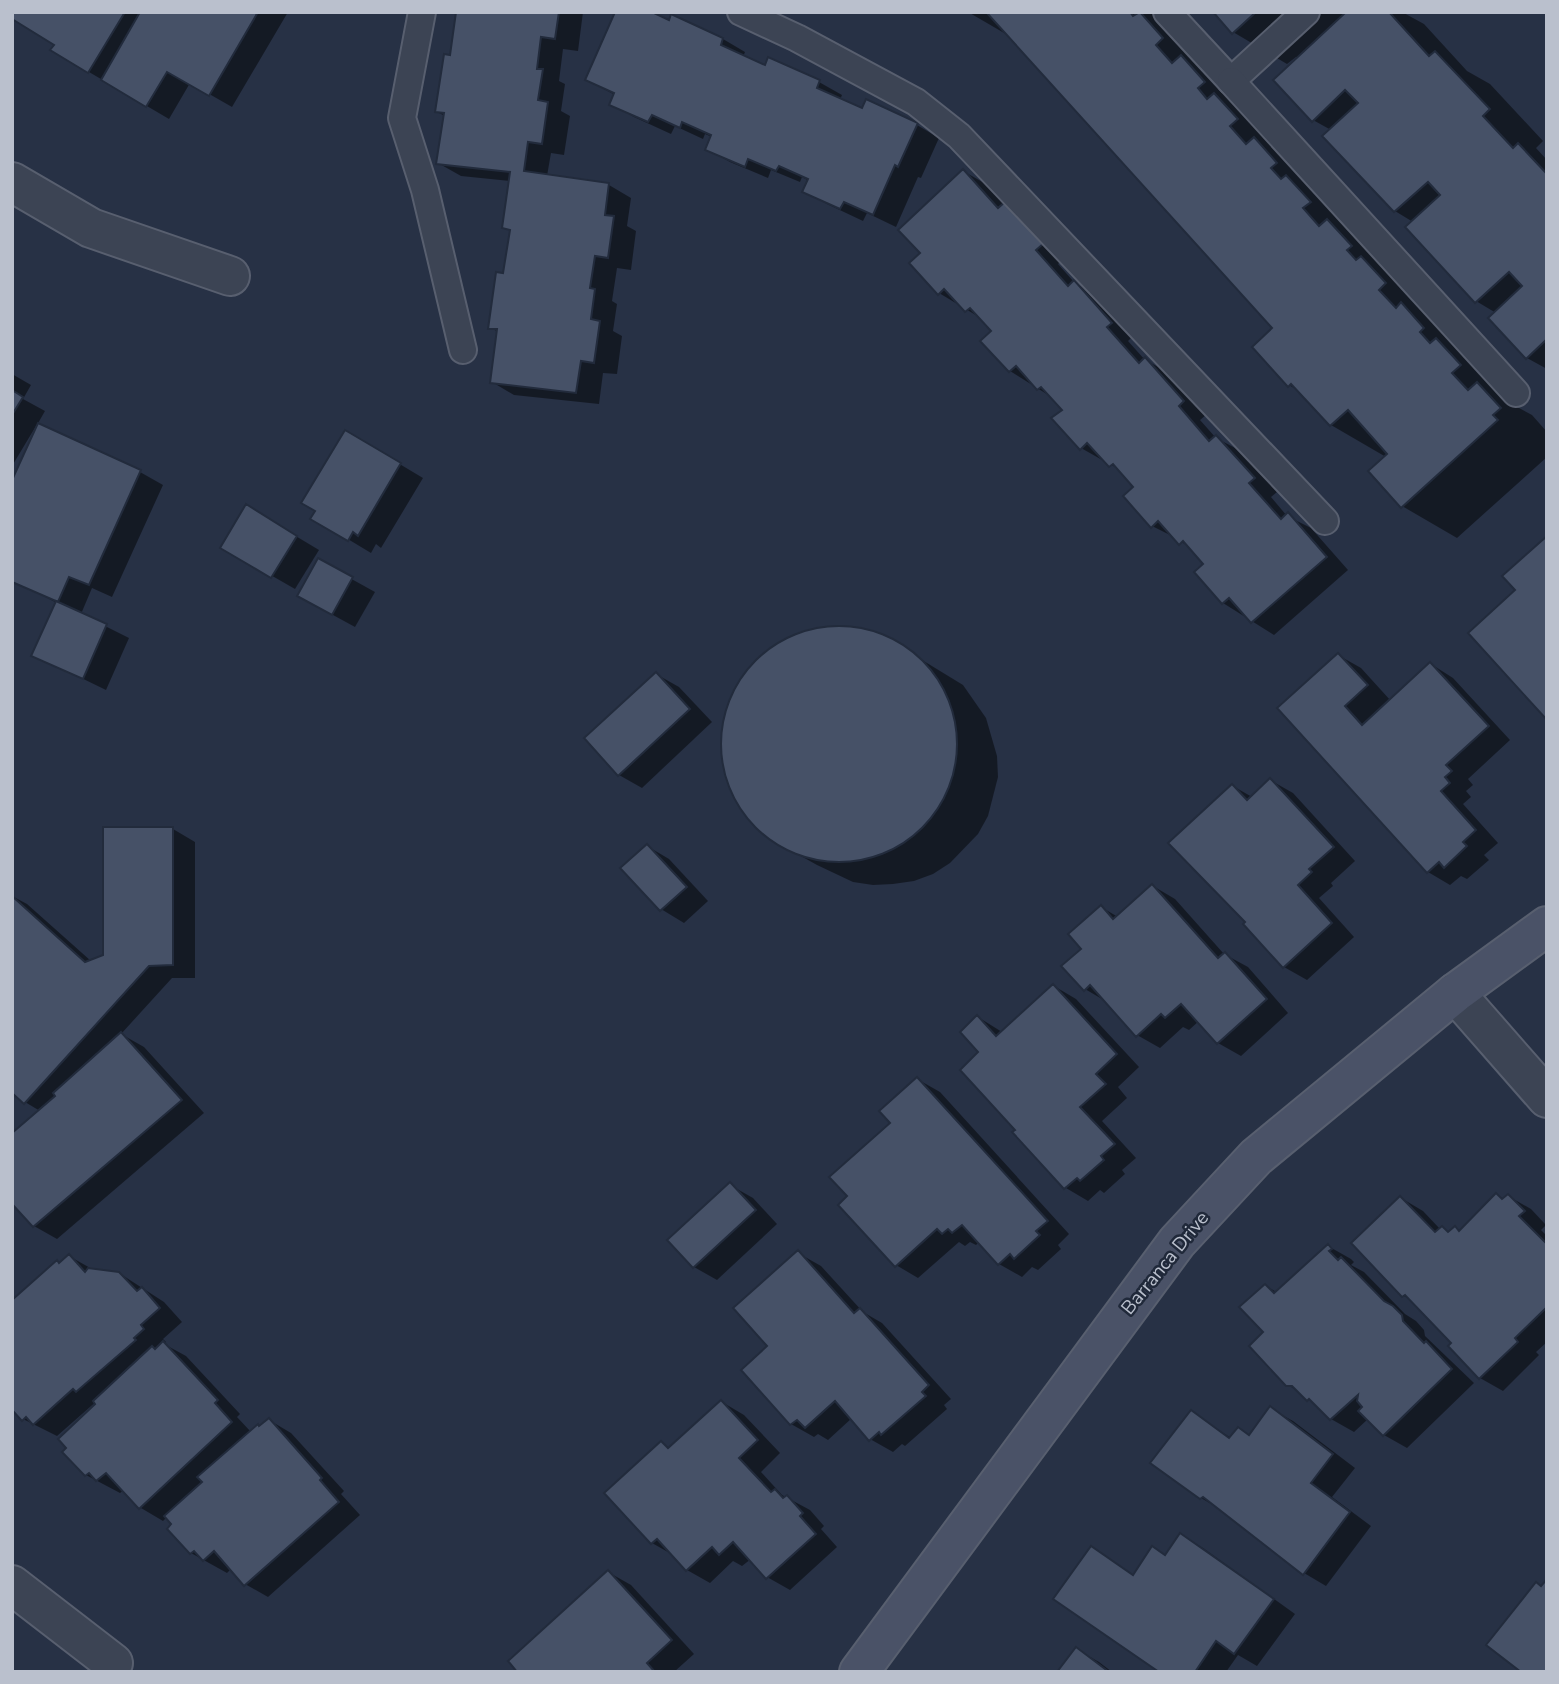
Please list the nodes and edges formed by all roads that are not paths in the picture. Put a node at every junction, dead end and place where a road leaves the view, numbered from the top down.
1 (422, 12) edge
2 (741, 12) edge
3 (1167, 12) edge
4 (1306, 12) edge
5 (1231, 81) junction
6 (12, 182) edge
7 (230, 275) dead end
8 (463, 350) dead end
9 (1516, 393) dead end
10 (1325, 521) dead end
11 (1547, 926) edge
12 (1455, 993) junction
13 (1547, 1098) edge
14 (12, 1585) edge
15 (109, 1668) edge
16 (859, 1672) edge

1 - 8 lane
2 - 10 lane
3 - 5 lane
4 - 5 lane
5 - 9 lane
6 - 7 street
11 - 12 street, Barranca Drive
12 - 13 street
12 - 16 street, Barranca Drive
14 - 15 street

